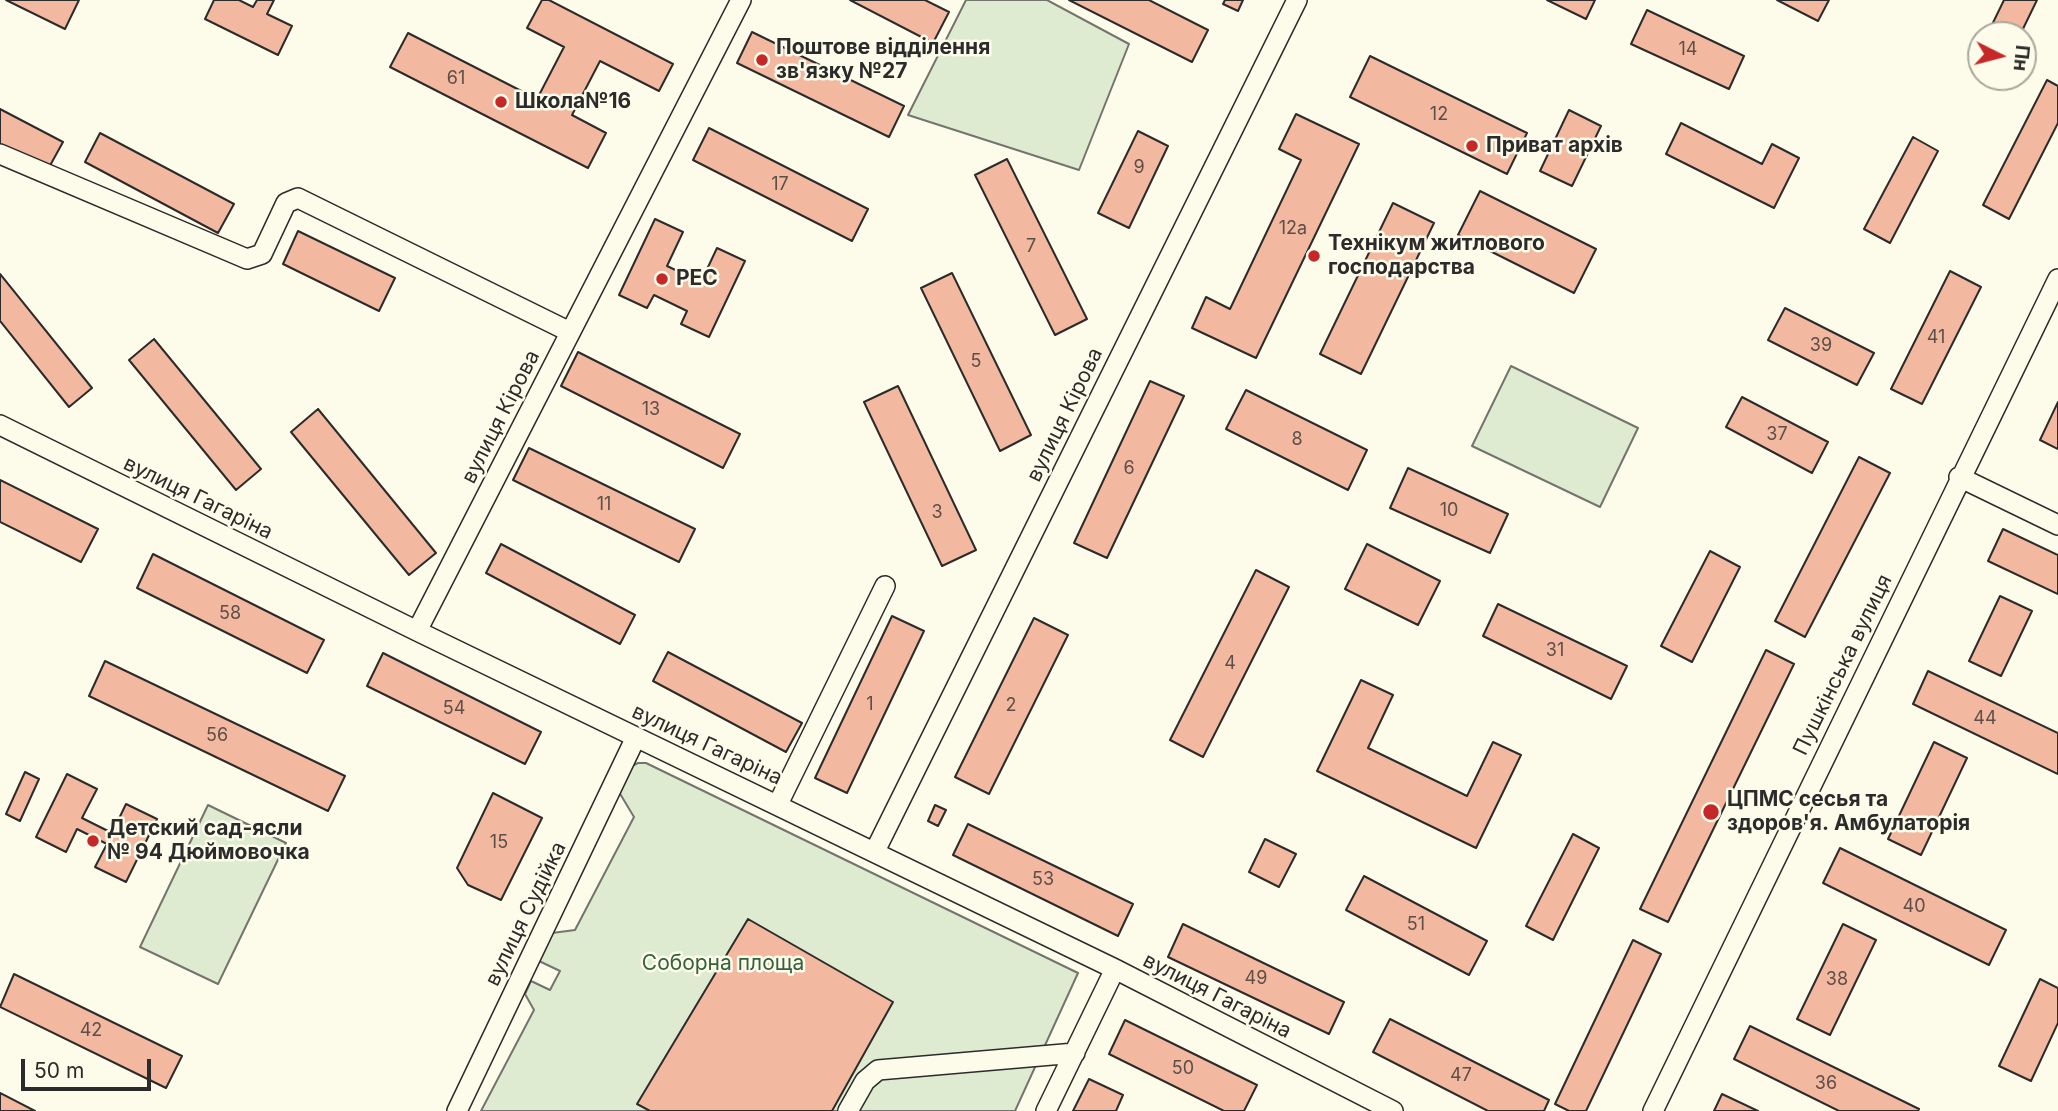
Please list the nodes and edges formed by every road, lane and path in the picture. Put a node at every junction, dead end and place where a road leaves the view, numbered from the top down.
1 (741, 0) edge
2 (1297, 0) edge
3 (0, 154) edge
4 (2058, 279) edge
5 (570, 332) junction
6 (0, 425) edge
7 (1959, 477) junction
8 (2058, 525) edge
9 (885, 586) dead end
10 (417, 631) junction
11 (636, 737) junction
12 (778, 804) junction
13 (875, 851) junction
14 (1115, 969) junction
15 (1075, 1053) junction
16 (457, 1111) edge
17 (848, 1111) edge
18 (1046, 1111) edge
19 (1393, 1111) edge
20 (1653, 1111) edge

1 - 5 street, вулиця Кірова
2 - 13 street, вулиця Кірова
3 - 5 street
4 - 7 street, Пушкінська вулиця
5 - 10 street, вулиця Кірова
6 - 10 street, вулиця Гагаріна
7 - 8 street
7 - 20 street, Пушкінська вулиця
9 - 12 street
10 - 11 street, вулиця Гагаріна
11 - 12 street, вулиця Гагаріна
11 - 16 street, вулиця Судійка
12 - 13 street, вулиця Гагаріна
13 - 14 street, вулиця Гагаріна
14 - 15 street
14 - 19 street, вулиця Гагаріна
15 - 17 street
15 - 18 street

